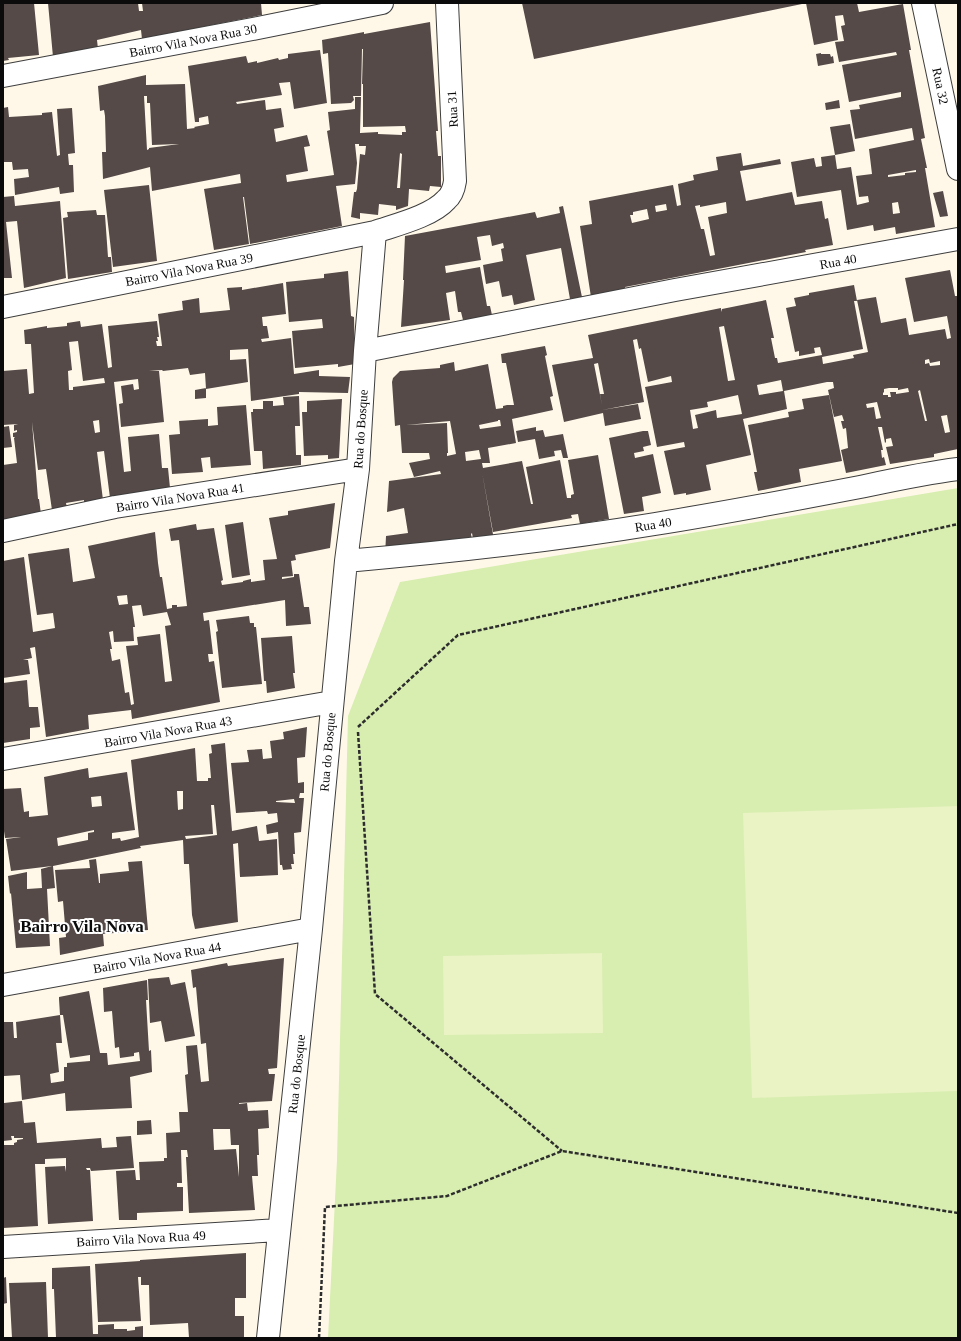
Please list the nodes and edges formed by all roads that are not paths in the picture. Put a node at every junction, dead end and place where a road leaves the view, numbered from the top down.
1 (382, 3) edge
2 (447, 3) edge
3 (923, 3) edge
4 (3, 76) edge
5 (958, 169) edge
6 (375, 232) junction
7 (958, 239) edge
8 (3, 307) edge
9 (365, 351) junction
10 (958, 468) edge
11 (358, 469) junction
12 (3, 531) edge
13 (346, 561) junction
14 (332, 702) junction
15 (3, 759) edge
16 (311, 929) junction
17 (3, 985) edge
18 (279, 1230) junction
19 (3, 1247) edge
20 (268, 1338) edge

1 - 4 street, Bairro Vila Nova Rua 30
2 - 6 street, Rua 31
3 - 5 street, Rua 32
6 - 8 street, Bairro Vila Nova Rua 39
6 - 9 street, Rua do Bosque
7 - 9 street, Rua 40
9 - 11 street, Rua do Bosque
10 - 13 street, Rua 40
11 - 12 street, Bairro Vila Nova Rua 41
11 - 13 street, Rua do Bosque
13 - 14 street, Rua do Bosque
14 - 15 street, Bairro Vila Nova Rua 43
14 - 16 street, Rua do Bosque
16 - 17 street, Bairro Vila Nova Rua 44
16 - 18 street, Rua do Bosque
18 - 19 street, Bairro Vila Nova Rua 49
18 - 20 street, Rua do Bosque

